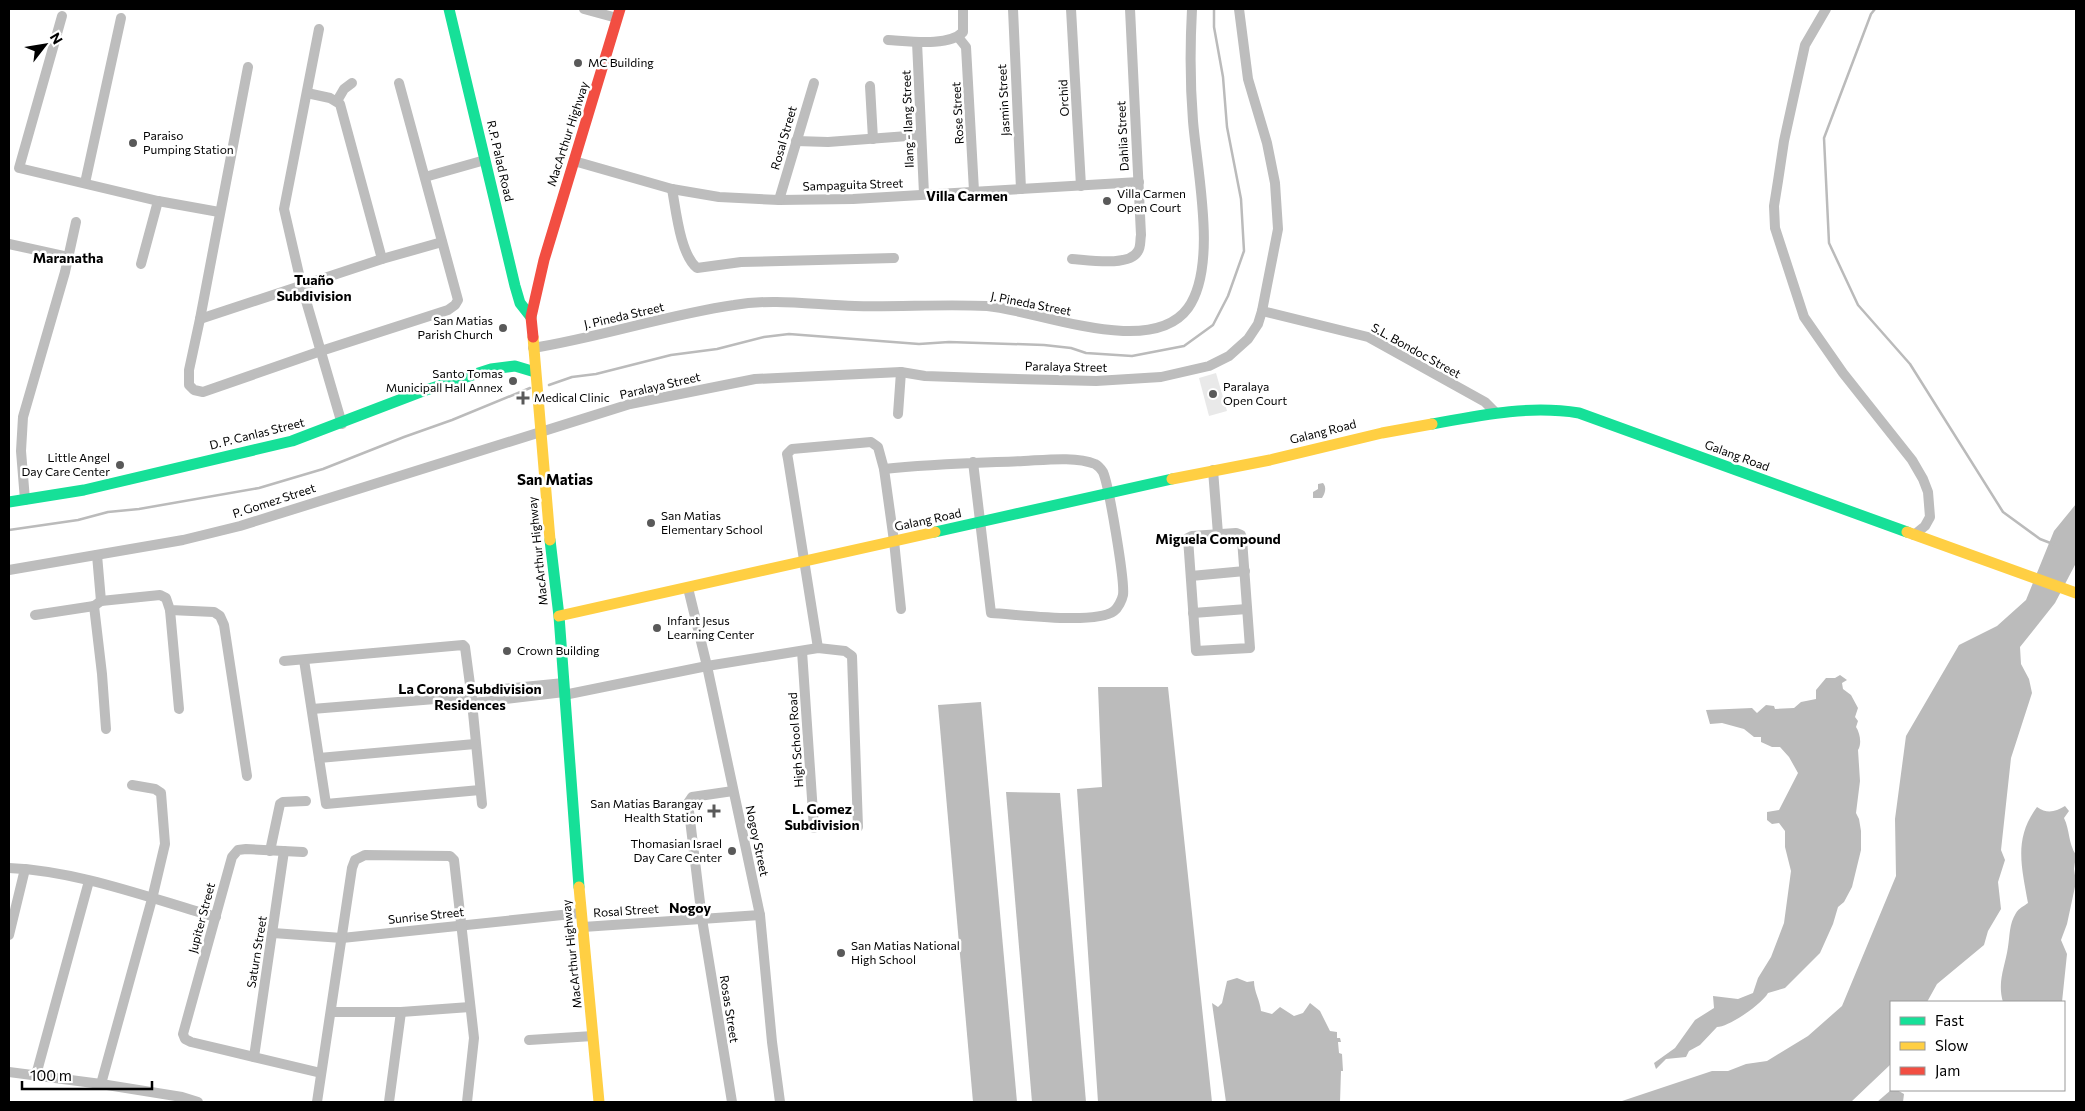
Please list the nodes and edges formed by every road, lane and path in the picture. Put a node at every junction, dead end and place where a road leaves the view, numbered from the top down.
1 (449, 9) edge
2 (584, 9) edge
3 (963, 9) edge
4 (1013, 9) edge
5 (1072, 9) edge
6 (1130, 9) edge
7 (1192, 9) edge
8 (1239, 9) edge
9 (1826, 9) edge
10 (619, 13) edge
11 (62, 16) dead end
12 (121, 18) dead end
13 (319, 28) dead end
14 (958, 37) junction
15 (888, 40) dead end
16 (917, 42) junction
17 (248, 67) dead end
18 (352, 83) dead end
19 (399, 83) dead end
20 (814, 83) dead end
21 (870, 86) dead end
22 (307, 93) junction
23 (337, 101) junction
24 (921, 135) junction
25 (873, 139) junction
26 (796, 141) junction
27 (485, 160) junction
28 (574, 162) junction
29 (425, 177) junction
30 (1138, 182) junction
31 (85, 183) junction
32 (1081, 186) junction
33 (672, 188) junction
34 (1021, 189) junction
35 (974, 191) junction
36 (924, 194) junction
37 (779, 200) junction
38 (158, 201) junction
39 (219, 212) junction
40 (76, 222) dead end
41 (442, 242) junction
42 (9, 244) edge
43 (68, 257) junction
44 (894, 258) dead end
45 (1072, 259) dead end
46 (382, 260) junction
47 (141, 264) dead end
48 (302, 286) junction
49 (1262, 311) junction
50 (531, 316) junction
51 (200, 319) junction
52 (533, 350) junction
53 (321, 351) junction
54 (504, 367) junction
55 (535, 372) junction
56 (901, 372) junction
57 (1495, 412) junction
58 (898, 414) dead end
59 (342, 424) junction
60 (541, 433) junction
61 (973, 462) junction
62 (884, 469) junction
63 (1213, 470) junction
64 (1109, 494) junction
65 (25, 500) junction
66 (9, 502) edge
67 (980, 522) junction
68 (1218, 534) junction
69 (1918, 536) junction
70 (894, 541) junction
71 (97, 555) junction
72 (803, 562) junction
73 (9, 570) edge
74 (1245, 572) junction
75 (1191, 576) junction
76 (688, 588) junction
77 (2073, 592) edge
78 (97, 603) junction
79 (901, 609) dead end
80 (1247, 609) junction
81 (170, 610) junction
82 (1193, 613) junction
83 (35, 614) dead end
84 (559, 616) junction
85 (818, 648) junction
86 (802, 651) junction
87 (304, 660) junction
88 (284, 662) dead end
89 (707, 666) junction
90 (564, 690) junction
91 (472, 697) junction
92 (179, 709) dead end
93 (312, 709) junction
94 (106, 729) dead end
95 (475, 744) junction
96 (319, 758) junction
97 (247, 776) dead end
98 (132, 785) dead end
99 (480, 790) junction
100 (733, 791) junction
101 (306, 801) dead end
102 (482, 804) dead end
103 (858, 827) dead end
104 (814, 828) dead end
105 (270, 850) junction
106 (284, 852) junction
107 (303, 852) dead end
108 (9, 868) edge
109 (25, 869) junction
110 (89, 881) junction
111 (152, 899) junction
112 (581, 913) junction
113 (760, 914) junction
114 (216, 917) junction
115 (702, 918) junction
116 (462, 924) junction
117 (583, 927) junction
118 (273, 933) junction
119 (9, 934) edge
120 (342, 938) junction
121 (470, 1007) junction
122 (332, 1012) junction
123 (400, 1012) junction
124 (593, 1036) junction
125 (529, 1040) dead end
126 (254, 1057) junction
127 (9, 1072) edge
128 (321, 1073) junction
129 (36, 1074) junction
130 (101, 1084) junction
131 (198, 1102) edge
132 (317, 1102) edge
133 (389, 1102) edge
134 (467, 1102) edge
135 (599, 1102) edge
136 (732, 1102) edge
137 (780, 1102) edge

1 - 27 main road, R.P. Palad Road
2 - 10 street
3 - 14 street
4 - 34 street, Jasmin Street
5 - 32 street, Orchid
6 - 30 street, Dahlia Street
7 - 52 street, J. Pineda Street
8 - 49 street, Paralaya Street
9 - 69 street
10 - 28 main road, MacArthur Highway
11 - 31 street
12 - 31 street
13 - 22 street
14 - 16 street
14 - 35 street, Rose Street
15 - 16 street
16 - 24 street, Ilang - Ilang Street
17 - 39 street
18 - 23 street
19 - 29 street
20 - 26 street, Rosal Street
21 - 25 street
22 - 23 street
22 - 48 street
23 - 46 street
24 - 25 street
24 - 36 street, Ilang - Ilang Street
25 - 26 street
26 - 37 street, Rosal Street
27 - 29 street
27 - 50 main road, R.P. Palad Road
28 - 33 street, Sampaguita Street
28 - 50 main road, MacArthur Highway
29 - 41 street
30 - 32 street, Sampaguita Street
30 - 45 street, Dahlia Street
31 - 38 street
32 - 34 street, Sampaguita Street
33 - 37 street, Sampaguita Street
33 - 44 street
34 - 35 street, Sampaguita Street
35 - 36 street, Sampaguita Street
36 - 37 street, Sampaguita Street
38 - 39 street
38 - 47 street
39 - 51 street
40 - 43 street
41 - 46 street
41 - 53 street
42 - 43 street
43 - 65 street
46 - 48 street
48 - 51 street
48 - 53 street
49 - 56 street, Paralaya Street
49 - 57 street, S.L. Bondoc Street
50 - 52 main road, MacArthur Highway
51 - 53 street
52 - 54 main road, D. P. Canlas Street
52 - 55 main road, MacArthur Highway
53 - 59 street
54 - 55 main road, D. P. Canlas Street
54 - 59 main road, D. P. Canlas Street
55 - 60 main road, MacArthur Highway
56 - 58 street
56 - 60 street, Paralaya Street
57 - 63 main road, Galang Road
57 - 69 main road, Galang Road
59 - 65 main road, D. P. Canlas Street
60 - 71 street, P. Gomez Street
60 - 84 main road, MacArthur Highway
61 - 62 street
61 - 64 street
61 - 67 street
62 - 70 street
62 - 72 street
63 - 64 main road, Galang Road
63 - 68 street
64 - 67 main road, Galang Road
64 - 67 street
65 - 66 main road, D. P. Canlas Street
67 - 70 main road, Galang Road
68 - 74 street
68 - 75 street
69 - 77 main road, Galang Road
70 - 72 main road, Galang Road
70 - 79 street
71 - 73 street, P. Gomez Street
71 - 78 street
72 - 76 main road, Galang Road
72 - 85 street
74 - 75 street
74 - 80 street
75 - 82 street
76 - 84 main road, Galang Road
76 - 89 street, Nogoy Street
78 - 81 street
78 - 83 street
78 - 94 street
80 - 82 street
80 - 82 street
81 - 92 street
81 - 97 street
84 - 90 main road, MacArthur Highway
85 - 86 street
85 - 103 street
86 - 89 street
86 - 104 street, High School Road
87 - 88 street
87 - 91 street
87 - 93 street
89 - 90 street
89 - 100 street, Nogoy Street
90 - 91 street
90 - 112 main road, MacArthur Highway
91 - 93 street
91 - 95 street
93 - 96 street
95 - 96 street
95 - 99 street
96 - 99 street
98 - 111 street
99 - 102 street
100 - 113 street, Nogoy Street
100 - 115 street, Rosas Street
101 - 105 street
105 - 106 street, Jupiter Street
105 - 114 street, Jupiter Street
106 - 107 street, Jupiter Street
106 - 118 street, Saturn Street
108 - 109 street
109 - 110 street
109 - 119 street
110 - 111 street
110 - 129 street
111 - 114 street
111 - 130 street
112 - 116 street, Sunrise Street
112 - 117 main road, MacArthur Highway
113 - 115 street, Rosal Street
113 - 137 street, Nogoy Street
114 - 126 street, Jupiter Street
115 - 117 street, Rosal Street
115 - 136 street, Rosas Street
116 - 120 street, Sunrise Street
116 - 120 street
116 - 121 street
117 - 124 main road, MacArthur Highway
118 - 120 street, Sunrise Street
118 - 126 street, Saturn Street
120 - 122 street
121 - 123 street
121 - 134 street
122 - 123 street
122 - 128 street
123 - 133 street
124 - 125 street
124 - 135 main road, MacArthur Highway
126 - 128 street
127 - 129 street
128 - 132 street
129 - 130 street
130 - 131 street

